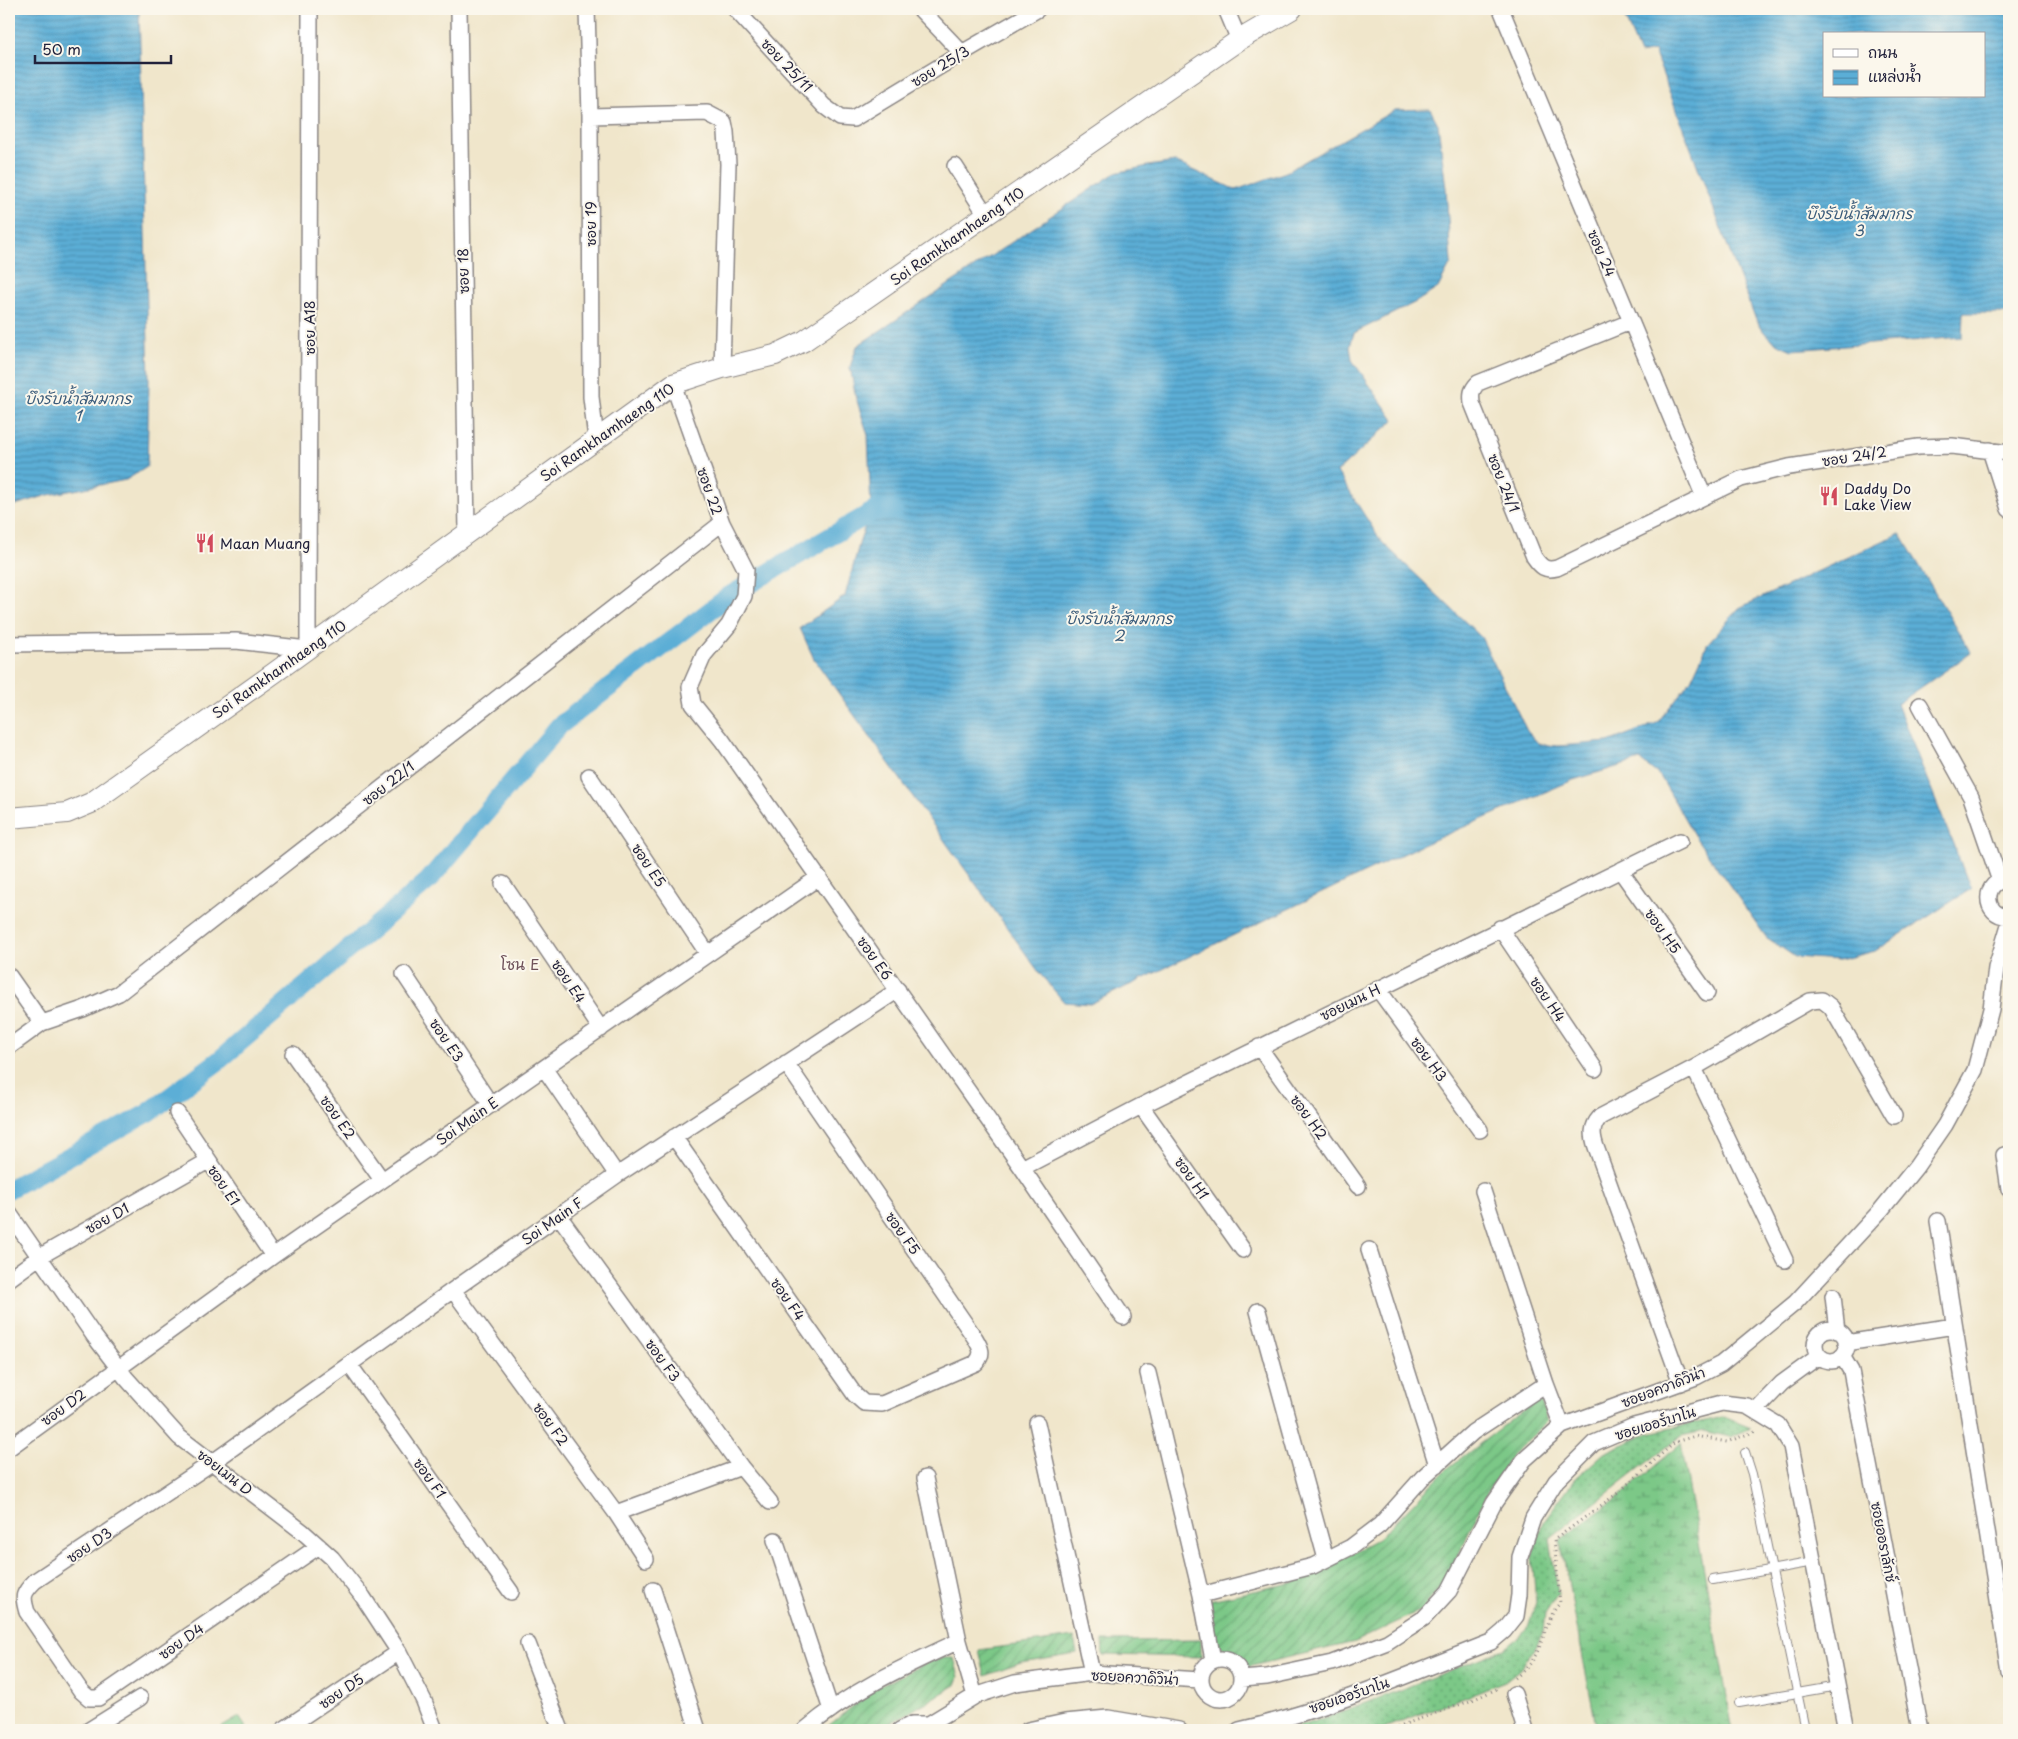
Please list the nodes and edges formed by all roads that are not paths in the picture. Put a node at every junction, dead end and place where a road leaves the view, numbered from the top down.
1 (310, 9) edge
2 (459, 9) edge
3 (587, 9) edge
4 (735, 9) edge
5 (920, 9) edge
6 (1038, 9) edge
7 (1226, 9) edge
8 (1292, 9) edge
9 (1501, 9) edge
10 (1239, 40) junction
11 (962, 53) junction
12 (590, 116) junction
13 (840, 118) joint
14 (954, 166) dead end
15 (987, 216) junction
16 (1630, 322) junction
17 (722, 368) junction
18 (673, 384) junction
19 (596, 439) junction
20 (1990, 450) junction
21 (2009, 453) edge
22 (1704, 497) junction
23 (2009, 509) edge
24 (722, 523) junction
25 (467, 533) junction
26 (744, 596) joint
27 (9, 644) edge
28 (311, 646) junction
29 (1920, 705) dead end
30 (590, 776) dead end
31 (9, 818) edge
32 (1680, 841) dead end
33 (1620, 870) junction
34 (819, 877) junction
35 (2005, 881) edge
36 (503, 884) dead end
37 (2009, 916) edge
38 (2009, 925) edge
39 (1500, 928) junction
40 (708, 954) junction
41 (404, 974) dead end
42 (9, 976) edge
43 (1378, 988) junction
44 (898, 990) junction
45 (1707, 993) dead end
46 (42, 1023) junction
47 (601, 1029) junction
48 (1259, 1047) junction
49 (9, 1048) edge
50 (293, 1054) dead end
51 (786, 1063) junction
52 (544, 1068) junction
53 (1694, 1068) junction
54 (1595, 1070) dead end
55 (491, 1105) junction
56 (1141, 1106) junction
57 (177, 1114) dead end
58 (1894, 1116) dead end
59 (1480, 1130) dead end
60 (674, 1137) junction
61 (2009, 1154) edge
62 (208, 1161) junction
63 (1022, 1168) junction
64 (617, 1175) junction
65 (382, 1180) junction
66 (1358, 1186) dead end
67 (2009, 1189) edge
68 (1483, 1191) dead end
69 (9, 1213) edge
70 (559, 1216) junction
71 (1938, 1222) dead end
72 (1243, 1250) dead end
73 (1369, 1250) dead end
74 (274, 1256) junction
75 (39, 1257) junction
76 (1785, 1260) dead end
77 (9, 1279) edge
78 (453, 1290) junction
79 (1833, 1296) dead end
80 (1258, 1312) dead end
81 (1123, 1317) dead end
82 (1954, 1326) junction
83 (1842, 1343) junction
84 (1819, 1356) junction
85 (349, 1364) junction
86 (118, 1367) junction
87 (1148, 1374) dead end
88 (1681, 1383) junction
89 (929, 1384) joint
90 (1546, 1384) junction
91 (1755, 1411) junction
92 (1036, 1423) dead end
93 (1562, 1426) junction
94 (9, 1448) edge
95 (1745, 1452) dead end
96 (213, 1462) junction
97 (1437, 1465) junction
98 (741, 1467) junction
99 (925, 1478) dead end
100 (770, 1502) dead end
101 (616, 1513) junction
102 (775, 1540) dead end
103 (319, 1546) junction
104 (646, 1559) dead end
105 (1326, 1559) junction
106 (1814, 1562) junction
107 (1772, 1569) junction
108 (1713, 1580) dead end
109 (653, 1590) dead end
110 (511, 1592) dead end
111 (1201, 1595) junction
112 (959, 1642) junction
113 (528, 1644) dead end
114 (54, 1652) joint
115 (399, 1652) junction
116 (1213, 1660) junction
117 (2009, 1671) edge
118 (1092, 1673) junction
119 (1241, 1679) junction
120 (1200, 1680) junction
121 (1838, 1686) junction
122 (1510, 1687) road end
123 (1797, 1693) junction
124 (975, 1696) junction
125 (140, 1698) dead end
126 (1739, 1703) dead end
127 (831, 1710) junction
128 (927, 1727) edge
129 (89, 1730) edge
130 (283, 1730) edge
131 (435, 1730) edge
132 (561, 1730) edge
133 (698, 1730) edge
134 (805, 1730) edge
135 (900, 1730) edge
136 (1028, 1730) edge
137 (1179, 1730) edge
138 (1239, 1730) edge
139 (1525, 1730) edge
140 (1805, 1730) edge
141 (1846, 1730) edge
142 (1920, 1730) edge

1 - 28 street, ซอย A18
2 - 25 street, ซอย 18
3 - 12 street, ซอย 19
4 - 13 street, ซอย 25/11
5 - 11 street
6 - 11 street, ซอย 25/3
7 - 10 street
8 - 10 street, Soi Ramkhamhaeng 110
9 - 16 street, ซอย 24
10 - 15 street, Soi Ramkhamhaeng 110
11 - 13 street, ซอย 25/3
12 - 17 street
12 - 19 street, ซอย 19
14 - 15 street
15 - 17 street, Soi Ramkhamhaeng 110
16 - 22 street, ซอย 24
16 - 22 street, ซอย 24/1
17 - 18 street, Soi Ramkhamhaeng 110
18 - 19 street, Soi Ramkhamhaeng 110
18 - 24 street, ซอย 22
19 - 25 street, Soi Ramkhamhaeng 110
20 - 21 street, ซอย 24/2
20 - 22 street, ซอย 24/2
20 - 23 street
24 - 26 street, ซอย 22
24 - 46 street, ซอย 22/1
25 - 28 street, Soi Ramkhamhaeng 110
26 - 34 street, ซอย E6
27 - 28 street
28 - 31 street, Soi Ramkhamhaeng 110
29 - 35 street
30 - 40 street, ซอย E5
32 - 33 street, ซอยเมน H
33 - 39 street, ซอยเมน H
33 - 45 street, ซอย H5
34 - 40 street, Soi Main E
34 - 44 street, ซอย E6
35 - 37 street
36 - 47 street, ซอย E4
38 - 88 street, ซอยอควาดิวิน่า
39 - 43 street, ซอยเมน H
39 - 54 street, ซอย H4
40 - 47 street, Soi Main E
41 - 55 street, ซอย E3
42 - 46 street
43 - 48 street, ซอยเมน H
43 - 59 street, ซอย H3
44 - 51 street, Soi Main F
44 - 63 street, ซอย E6
46 - 49 street, ซอย 22/1
47 - 52 street, Soi Main E
48 - 56 street, ซอยเมน H
48 - 66 street, ซอย H2
50 - 65 street, ซอย E2
51 - 60 street, Soi Main F
51 - 89 street, ซอย F5
52 - 55 street, Soi Main E
52 - 64 street
53 - 58 street
53 - 76 street
53 - 88 street
55 - 65 street, Soi Main E
56 - 63 street, ซอยเมน H
56 - 72 street, ซอย H1
57 - 62 street, ซอย E1
60 - 64 street, Soi Main F
60 - 89 street, ซอย F4
61 - 67 street
62 - 74 street, ซอย E1
62 - 75 street, ซอย D1
63 - 81 street, ซอย E6
64 - 70 street, Soi Main F
65 - 74 street, Soi Main E
68 - 90 street
69 - 75 street, ซอยเมน D
70 - 78 street, Soi Main F
70 - 98 street, ซอย F3
71 - 82 street
73 - 97 street
74 - 86 street, Soi Main E
75 - 77 street, ซอย D1
75 - 86 street, ซอยเมน D
78 - 85 street, Soi Main F
78 - 101 street, ซอย F2
79 - 83 street, ซอยออราลักซ์
80 - 105 street
82 - 83 street
82 - 117 street
83 - 84 street
83 - 84 street
83 - 142 street, ซอยออราลักซ์
84 - 91 street
85 - 96 street, Soi Main F
85 - 110 street, ซอย F1
86 - 94 street, ซอย D2
86 - 96 street, ซอยเมน D
87 - 111 street
88 - 93 street, ซอยอควาดิวิน่า
90 - 93 street
90 - 97 street
91 - 106 street, ซอยเออร์บาโน
91 - 138 street, ซอยเออร์บาโน
92 - 118 street
93 - 119 street, ซอยอควาดิวิน่า
95 - 107 lane
96 - 103 street, ซอยเมน D
96 - 114 street, ซอย D3
97 - 105 street
98 - 100 street, ซอย F3
98 - 101 street
99 - 112 street
101 - 104 street, ซอย F2
102 - 127 street
103 - 114 street, ซอย D4
103 - 115 street, ซอยเมน D
105 - 111 street
106 - 107 lane
106 - 121 street, ซอยเออร์บาโน
107 - 108 lane
107 - 123 lane
109 - 133 street
111 - 116 street
112 - 124 street
112 - 127 street
113 - 132 street
115 - 130 street, ซอย D5
115 - 131 street, ซอยเมน D
116 - 119 street
116 - 120 street
118 - 120 street, ซอยอควาดิวิน่า
118 - 124 street, ซอยอควาดิวิน่า
119 - 120 street
121 - 123 lane
121 - 141 street, ซอยเออร์บาโน
122 - 139 street
123 - 126 lane
123 - 140 lane
124 - 128 street, ซอยอควาดิวิน่า
125 - 129 street
127 - 134 street
128 - 135 street, ซอยอควาดิวิน่า
136 - 137 street

